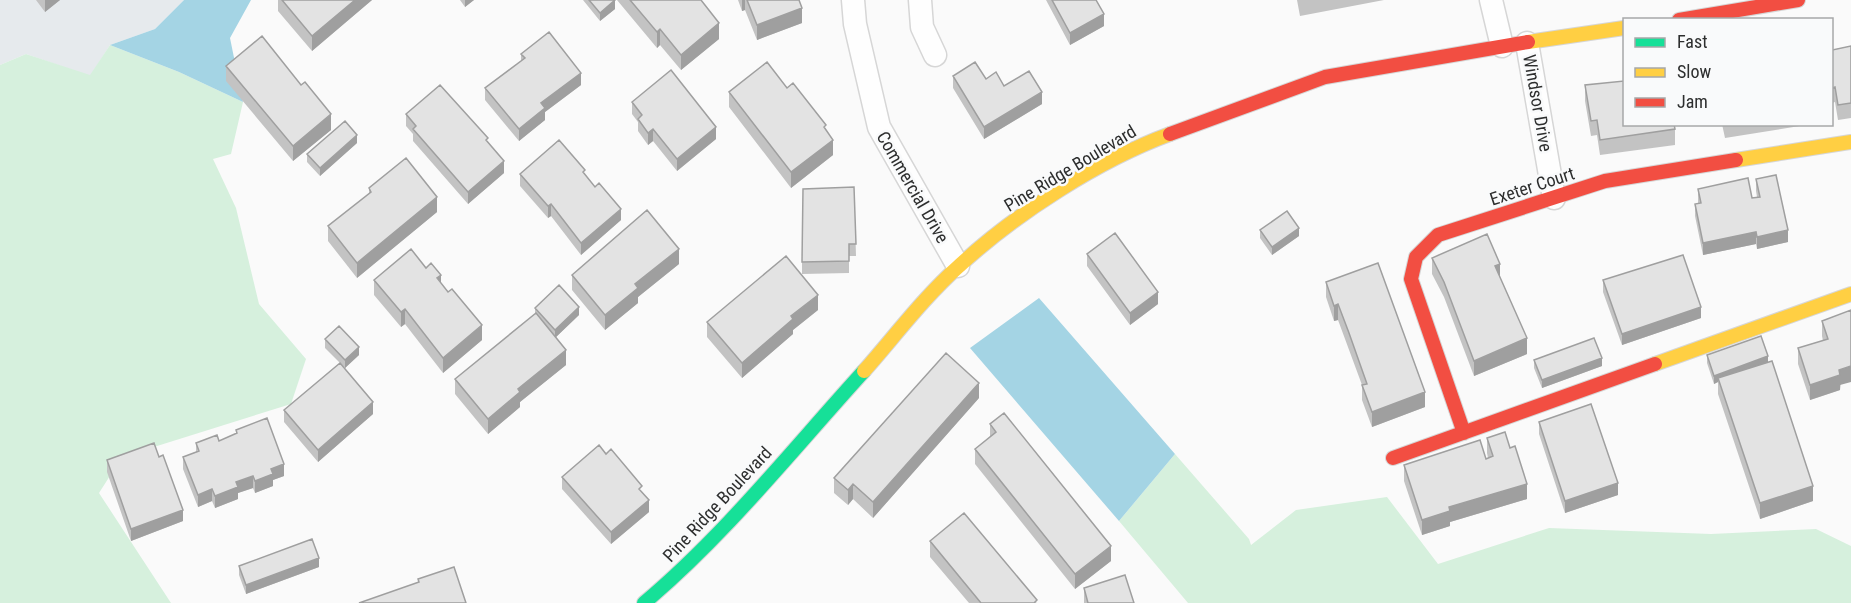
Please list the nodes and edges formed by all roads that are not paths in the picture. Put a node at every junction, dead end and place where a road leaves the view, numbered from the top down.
1 (853, 0) edge
2 (920, 0) edge
3 (1491, 0) edge
4 (1798, 0) edge
5 (1691, 18) edge
6 (1623, 28) edge
7 (1527, 43) junction
8 (1502, 46) junction
9 (935, 55) dead end
10 (1851, 142) edge
11 (1554, 198) junction
12 (958, 266) junction
13 (1851, 294) edge
14 (1464, 433) junction
15 (1393, 458) dead end
16 (644, 603) edge

1 - 12 street, Commercial Drive
2 - 9 street
3 - 8 street, Windsor Drive
4 - 5 street
6 - 7 street, Pine Ridge Boulevard
7 - 8 street, Pine Ridge Boulevard
7 - 11 street, Windsor Drive
8 - 12 street, Pine Ridge Boulevard
10 - 11 street, Exeter Court
11 - 14 street, Exeter Court
12 - 16 street, Pine Ridge Boulevard
13 - 14 street
14 - 15 street

